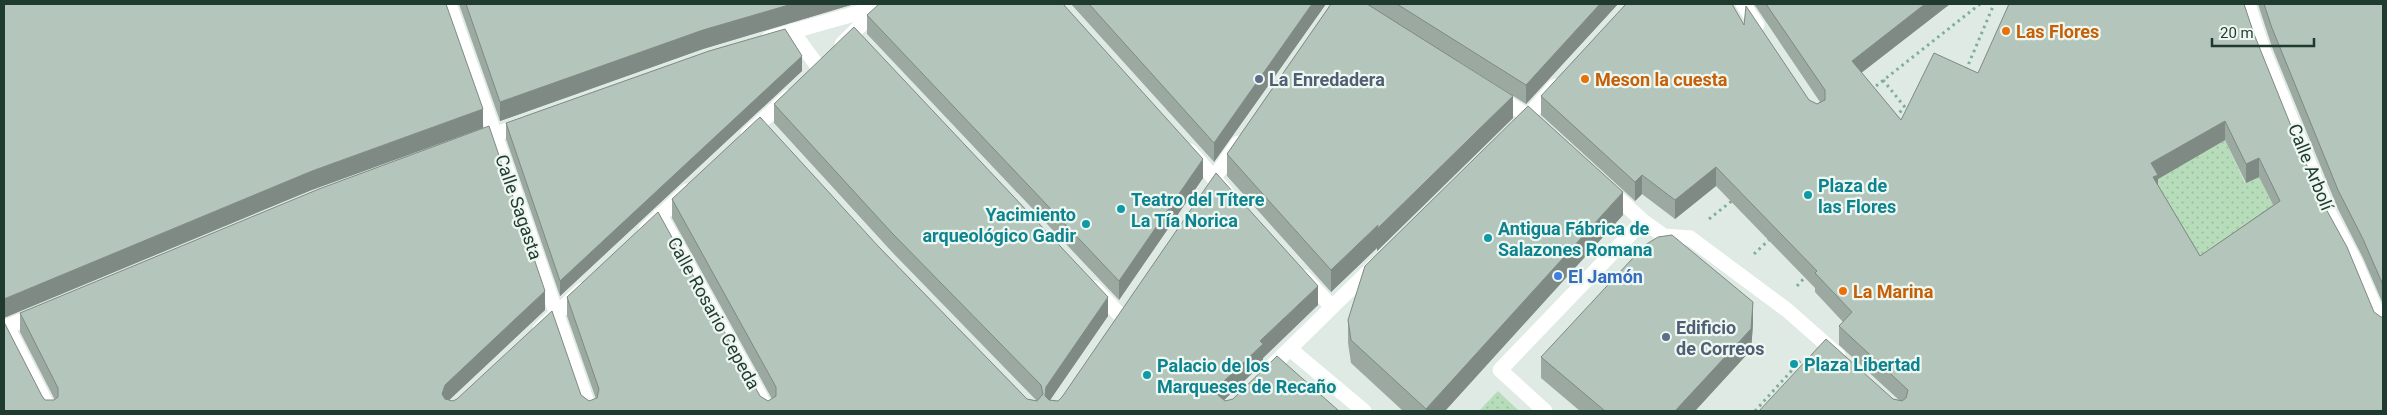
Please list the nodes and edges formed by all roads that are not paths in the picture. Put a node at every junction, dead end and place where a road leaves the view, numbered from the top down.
1 (449, 4) edge
2 (881, 4) edge
3 (1743, 4) edge
4 (2248, 4) edge
5 (792, 31) junction
6 (853, 32) junction
7 (1764, 35) edge
8 (754, 43) edge
9 (866, 46) edge
10 (1566, 74) edge
11 (797, 89) edge
12 (1487, 90) edge
13 (1528, 116) junction
14 (540, 117) edge
15 (761, 123) junction
16 (1514, 130) edge
17 (1246, 131) edge
18 (495, 135) junction
19 (1549, 136) edge
20 (774, 137) edge
21 (739, 142) edge
22 (1181, 142) edge
23 (455, 149) edge
24 (1214, 178) junction
25 (696, 182) edge
26 (1600, 182) edge
27 (1203, 195) edge
28 (1233, 200) edge
29 (660, 216) junction
30 (1643, 221) junction
31 (632, 242) edge
32 (1388, 253) edge
33 (1292, 264) edge
34 (1087, 280) edge
35 (590, 281) edge
36 (1132, 300) edge
37 (1332, 307) junction
38 (53, 308) edge
39 (556, 314) junction
40 (1120, 316) junction
41 (5, 325) edge
42 (2383, 326) edge
43 (1109, 332) edge
44 (528, 340) edge
45 (1290, 348) junction
46 (1850, 365) edge
47 (1255, 383) edge
48 (50, 411) edge
49 (590, 411) edge
50 (768, 411) edge
51 (1364, 411) edge
52 (1545, 411) edge

1 - 18 street, Calle Sagasta
2 - 5 street
2 - 6 street
3 - 7 street
4 - 42 street, Calle Arbolí
5 - 6 street
5 - 8 street
6 - 9 street
10 - 13 street
11 - 15 street
12 - 13 street
13 - 16 street
13 - 19 street
14 - 18 street
15 - 20 street
15 - 21 street
17 - 24 street
18 - 23 street
18 - 39 street, Calle Sagasta
22 - 24 street
24 - 27 street
24 - 28 street
25 - 29 street
26 - 30 street
29 - 31 street
29 - 50 street, Calle Rosario Cepeda
30 - 46 street
30 - 52 street
32 - 37 street
33 - 37 street
34 - 40 street
35 - 39 street
36 - 40 street
37 - 45 street
38 - 41 street
39 - 44 street
39 - 49 street, Calle Sagasta
40 - 43 street
41 - 48 street
45 - 47 street
45 - 51 street

